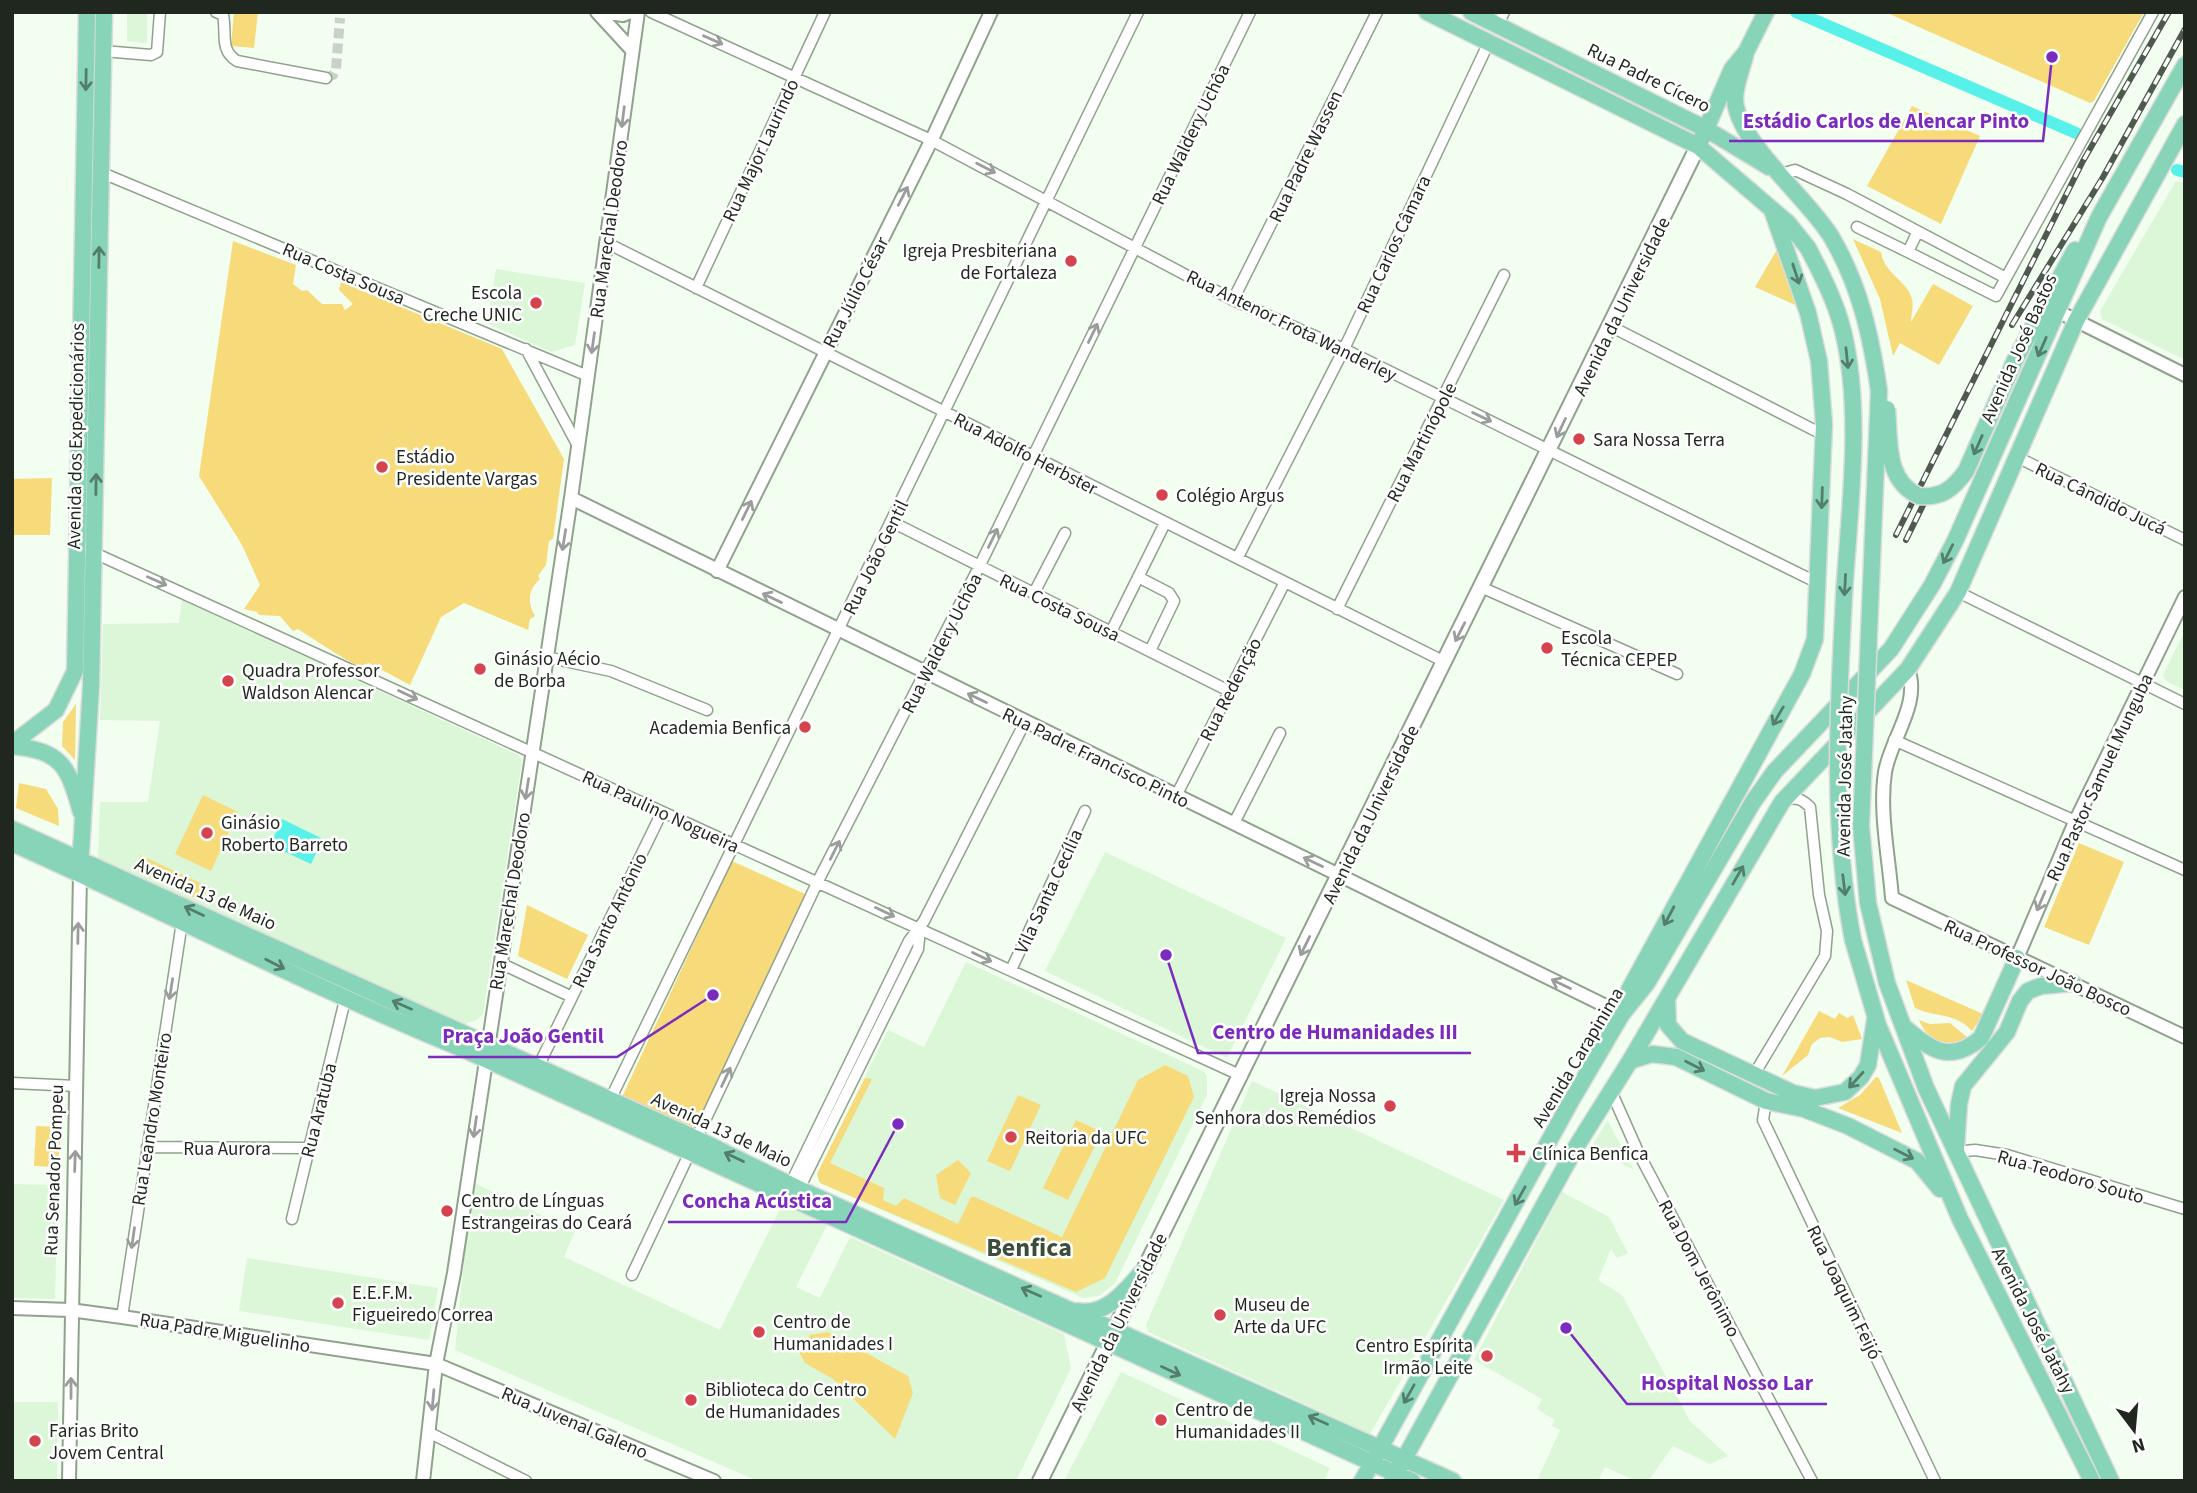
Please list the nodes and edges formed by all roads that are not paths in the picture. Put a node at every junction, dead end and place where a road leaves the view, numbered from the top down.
1 (87, 12) edge
2 (103, 12) edge
3 (160, 12) edge
4 (216, 12) edge
5 (599, 12) edge
6 (631, 12) edge
7 (638, 12) edge
8 (651, 12) edge
9 (825, 12) edge
10 (991, 12) edge
11 (1138, 12) edge
12 (1250, 12) edge
13 (1377, 12) edge
14 (1427, 12) edge
15 (1471, 12) edge
16 (2153, 12) edge
17 (1762, 13) edge
18 (1501, 19) edge
19 (1489, 42) junction
20 (631, 49) junction
21 (103, 51) junction
22 (1746, 52) junction
23 (2185, 65) edge
24 (794, 76) junction
25 (326, 78) dead end
26 (2185, 124) edge
27 (1706, 129) junction
28 (931, 140) junction
29 (1698, 146) junction
30 (100, 172) junction
31 (1780, 174) junction
32 (1048, 200) junction
33 (1772, 210) junction
34 (1857, 227) dead end
35 (1917, 233) junction
36 (607, 243) junction
37 (1135, 246) junction
38 (1908, 252) junction
39 (1504, 275) dead end
40 (2006, 278) junction
41 (696, 288) junction
42 (1233, 300) junction
43 (2051, 308) junction
44 (2076, 321) junction
45 (1610, 326) junction
46 (525, 348) junction
47 (1343, 349) junction
48 (825, 352) junction
49 (2185, 375) edge
50 (588, 376) junction
51 (1879, 391) junction
52 (1443, 398) junction
53 (946, 412) junction
54 (1815, 430) dead end
55 (578, 446) junction
56 (1550, 451) junction
57 (1033, 456) junction
58 (2017, 457) junction
59 (571, 498) junction
60 (892, 522) junction
61 (1166, 523) junction
62 (1065, 533) dead end
63 (2185, 540) edge
64 (79, 546) junction
65 (95, 553) junction
66 (1238, 557) junction
67 (979, 567) junction
68 (717, 571) junction
69 (1138, 577) junction
70 (1285, 582) junction
71 (1820, 584) junction
72 (1483, 588) junction
73 (1958, 592) junction
74 (1034, 593) junction
75 (2185, 597) edge
76 (1337, 609) junction
77 (840, 630) junction
78 (1111, 632) junction
79 (1891, 649) joint
80 (1150, 651) junction
81 (546, 657) junction
82 (1445, 662) junction
83 (1908, 669) junction
84 (926, 673) junction
85 (1677, 674) dead end
86 (2142, 684) junction
87 (1229, 691) junction
88 (2185, 704) edge
89 (707, 710) dead end
90 (1025, 722) junction
91 (1280, 733) dead end
92 (1894, 740) junction
93 (12, 745) edge
94 (532, 752) junction
95 (1176, 796) junction
96 (1782, 802) junction
97 (1085, 811) dead end
98 (662, 812) junction
99 (84, 821) junction
100 (2075, 822) junction
101 (1234, 823) junction
102 (12, 829) edge
103 (12, 843) edge
104 (735, 845) junction
105 (80, 867) junction
106 (2185, 870) edge
107 (1340, 875) junction
108 (818, 881) junction
109 (182, 922) junction
110 (920, 928) junction
111 (2017, 957) junction
112 (500, 963) junction
113 (1011, 970) junction
114 (2073, 983) junction
115 (572, 997) junction
116 (1667, 998) junction
117 (345, 1000) junction
118 (1626, 1010) junction
119 (1875, 1017) junction
120 (1899, 1023) junction
121 (2185, 1037) edge
122 (485, 1051) junction
123 (1630, 1061) junction
124 (538, 1067) junction
125 (1755, 1073) junction
126 (1242, 1076) junction
127 (12, 1083) edge
128 (77, 1086) junction
129 (1611, 1091) junction
130 (610, 1100) junction
131 (1766, 1101) junction
132 (694, 1146) junction
133 (147, 1147) junction
134 (308, 1149) junction
135 (1956, 1152) junction
136 (794, 1187) junction
137 (2185, 1209) edge
138 (292, 1219) dead end
139 (1960, 1219) junction
140 (1141, 1273) junction
141 (632, 1275) dead end
142 (12, 1308) edge
143 (1069, 1309) junction
144 (70, 1310) junction
145 (122, 1317) junction
146 (1112, 1337) junction
147 (436, 1364) junction
148 (430, 1433) junction
149 (1380, 1447) junction
150 (1404, 1458) junction
151 (1372, 1462) junction
152 (692, 1476) edge
153 (1394, 1477) edge
154 (69, 1481) edge
155 (423, 1481) edge
156 (526, 1481) edge
157 (715, 1481) edge
158 (1040, 1481) edge
159 (1363, 1481) edge
160 (1412, 1481) edge
161 (1453, 1481) edge
162 (1812, 1481) edge
163 (1935, 1481) edge
164 (2092, 1481) edge
165 (2111, 1481) edge

1 -> 64 main road, Avenida dos Expedicionários
2 - 21 main road, Avenida dos Expedicionários
3 - 21 street
4 - 25 street
5 - 6 street
5 - 20 street
7 - 20 street, Rua Marechal Deodoro
8 -> 24 street, Rua Antenor Frota Wanderley
9 - 24 street, Rua Major Laurindo
10 - 28 street, Rua Júlio César
11 - 32 street, Rua João Gentil
12 - 37 street, Rua Waldery Uchôa
13 - 42 street, Rua Padre Wassen
14 - 19 main road, Rua Padre Cícero
15 - 18 main road, Rua Padre Cícero
16 - 40 street, Avenida José Bastos
17 - 22 main road
18 - 27 main road, Rua Padre Cícero
19 - 29 main road, Rua Padre Cícero
19 - 47 street, Rua Carlos Câmara
20 -> 36 street, Rua Marechal Deodoro
21 - 30 main road, Avenida dos Expedicionários
22 - 27 main road
22 - 31 main road, Avenida José Jatahy
23 - 43 main road, Avenida José Bastos
24 - 28 street, Rua Antenor Frota Wanderley
24 - 41 street, Rua Major Laurindo
26 - 44 main road
27 - 29 main road
27 - 31 main road, Rua Padre Cícero
28 -> 32 street, Rua Antenor Frota Wanderley
48 -> 28 street, Rua Júlio César
29 - 33 main road, Rua Padre Cícero
29 - 45 main road, Avenida da Universidade
30 - 46 street, Rua Costa Sousa
65 -> 30 main road, Avenida dos Expedicionários
31 - 35 street, Rua Padre Cícero
31 - 51 main road, Avenida José Jatahy
32 - 37 street, Rua Antenor Frota Wanderley
32 - 53 street, Rua João Gentil
33 -> 71 main road
33 -> 119 main road, Avenida José Jatahy, bridge
34 - 38 street
35 - 38 street
35 - 40 street, Rua Padre Cícero
36 - 41 street, Rua Adolfo Herbster
36 -> 50 street, Rua Marechal Deodoro
37 - 42 street, Rua Antenor Frota Wanderley
57 -> 37 street, Rua Waldery Uchôa
38 - 40 street, Avenida José Bastos
39 - 52 street, Rua Martinópole
41 - 48 street, Rua Adolfo Herbster
42 - 47 street, Rua Antenor Frota Wanderley
43 - 44 street
43 -> 51 main road, bridge
43 -> 79 main road, Avenida José Bastos
44 - 49 street
44 - 58 main road
45 - 54 street
45 -> 56 main road, Avenida da Universidade
46 - 50 street, Rua Costa Sousa
46 - 55 street
47 - 52 street, Rua Antenor Frota Wanderley
47 - 66 street, Rua Carlos Câmara
48 - 53 street, Rua Adolfo Herbster
68 -> 48 street, Rua Júlio César
50 - 55 street, Rua Marechal Deodoro
51 - 120 main road, Avenida José Jatahy, bridge
52 -> 56 street, Rua Antenor Frota Wanderley
52 - 76 street, Rua Martinópole
53 - 57 street, Rua Adolfo Herbster
53 - 60 street, Rua João Gentil
55 - 59 street, Rua Marechal Deodoro
56 - 71 street, Rua Antenor Frota Wanderley
56 - 72 main road, Avenida da Universidade
57 - 61 street, Rua Adolfo Herbster
67 -> 57 street, Rua Waldery Uchôa
58 - 63 street, Rua Cândido Jucá
58 - 73 main road
59 - 68 street, Rua Padre Francisco Pinto
59 -> 81 street, Rua Marechal Deodoro
60 - 67 street, Rua Costa Sousa
60 - 77 street, Rua João Gentil
61 - 66 street, Rua Adolfo Herbster
61 - 69 street
62 - 74 street
64 - 65 street, Rua Paulino Nogueira
64 - 93 main road, Avenida dos Expedicionários
65 -> 94 street, Rua Paulino Nogueira
65 - 99 main road, Avenida dos Expedicionários
66 - 70 street, Rua Adolfo Herbster
67 - 74 street, Rua Costa Sousa
67 - 84 street, Rua Waldery Uchôa
77 -> 68 street, Rua Padre Francisco Pinto
69 - 78 street
69 - 80 street
70 - 76 street, Rua Adolfo Herbster
70 - 87 street, Rua Redenção
71 -> 118 main road
72 -> 82 main road, Avenida da Universidade
72 - 85 street
73 - 83 main road
73 - 86 street
74 - 78 street, Rua Costa Sousa
75 - 86 street, Rua Pastor Samuel Munguba
76 - 82 street, Rua Adolfo Herbster
77 - 84 street, Rua Padre Francisco Pinto
77 - 104 street, Rua João Gentil
78 - 80 street, Rua Costa Sousa
79 - 118 main road, Avenida Carapinima
80 - 87 street, Rua Costa Sousa
81 - 89 street
81 - 94 street, Rua Marechal Deodoro
82 - 107 main road, Avenida da Universidade
83 - 92 street
83 - 96 main road
90 -> 84 street, Rua Padre Francisco Pinto
108 -> 84 street, Rua Waldery Uchôa
86 - 88 street
86 - 100 street, Rua Pastor Samuel Munguba
87 - 95 street, Rua Redenção
90 - 95 street, Rua Padre Francisco Pinto
90 - 110 street
91 - 101 street
92 - 100 street
92 - 111 street, Rua Professor João Bosco
93 - 99 main road
94 - 98 street, Rua Paulino Nogueira
94 -> 112 street, Rua Marechal Deodoro
95 - 101 street, Rua Padre Francisco Pinto
116 -> 96 main road
96 - 125 street
97 - 113 street, Vila Santa Cecília
98 - 104 street, Rua Paulino Nogueira
98 - 115 street, Rua Santo Antônio
99 - 105 main road, Avenida dos Expedicionários
100 - 106 street
100 -> 111 street, Rua Pastor Samuel Munguba
107 -> 101 street, Rua Padre Francisco Pinto
102 - 105 main road, Avenida 13 de Maio
103 - 105 main road, Avenida 13 de Maio
104 - 108 street, Rua Paulino Nogueira
104 - 130 street, Rua João Gentil
105 - 109 main road, Avenida 13 de Maio
122 -> 105 main road, Avenida 13 de Maio
128 -> 105 street, Rua Senador Pompeu
118 -> 107 street, Rua Padre Francisco Pinto
107 -> 126 main road, Avenida da Universidade
108 -> 110 street, Rua Paulino Nogueira
132 -> 108 street, Rua Waldery Uchôa
109 -> 117 main road, Avenida 13 de Maio
109 -> 133 street, Rua Leandro Monteiro
110 -> 113 street, Rua Paulino Nogueira
110 - 136 street
111 - 114 street, Rua Professor João Bosco
111 - 120 main road
112 - 115 street
112 - 122 street, Rua Marechal Deodoro
113 - 126 street, Rua Paulino Nogueira
114 - 121 street, Rua Professor João Bosco
114 - 135 main road
115 - 124 street, Rua Santo Antônio
116 - 123 main road
116 - 125 main road
117 - 122 main road, Avenida 13 de Maio
117 - 134 street, Rua Aratuba
118 -> 149 main road, Avenida Carapinima
119 -> 125 main road
119 - 139 main road, Avenida José Jatahy
120 - 135 main road, Avenida José Jatahy
122 - 124 main road, Avenida 13 de Maio
122 - 132 main road, Avenida 13 de Maio
122 -> 147 street, Rua Marechal Deodoro
123 - 129 main road
123 -> 131 main road
124 - 130 main road, Avenida 13 de Maio
126 - 140 main road, Avenida da Universidade
127 - 128 street
144 -> 128 street, Rua Senador Pompeu
129 - 150 main road
129 - 162 street, Rua Dom Jerônimo
130 - 132 main road, Avenida 13 de Maio
131 -> 139 main road
131 - 163 street, Rua Joaquim Feijó
136 -> 132 main road, Avenida 13 de Maio
132 - 141 street, Rua Waldery Uchôa
132 - 146 main road, Avenida 13 de Maio
133 - 134 street, Rua Aurora
133 -> 145 street, Rua Leandro Monteiro
134 - 138 street, Rua Aratuba
135 - 137 street, Rua Teodoro Souto
135 - 165 main road, Avenida José Jatahy
143 -> 136 main road, Avenida 13 de Maio
139 - 164 main road, Avenida José Jatahy
140 - 143 main road
140 - 146 main road, Avenida da Universidade
142 - 144 street, Rua Padre Miguelinho
143 - 146 main road, Avenida 13 de Maio
144 - 145 street, Rua Padre Miguelinho
154 -> 144 street, Rua Senador Pompeu
145 - 147 street, Rua Padre Miguelinho
149 -> 146 main road, Avenida 13 de Maio
146 -> 151 main road, Avenida 13 de Maio
146 - 158 main road, Avenida da Universidade
147 -> 148 street, Rua Marechal Deodoro
147 - 152 street, Rua Juvenal Galeno
148 - 155 street, Rua Marechal Deodoro
148 - 156 street
149 - 150 main road, Avenida 13 de Maio
149 - 151 main road, Avenida Carapinima
150 - 153 main road
150 - 161 main road, Avenida 13 de Maio
151 - 153 main road, Avenida 13 de Maio
151 - 159 main road, Avenida Carapinima
152 - 157 street, Rua Juvenal Galeno
153 - 160 main road, Avenida 13 de Maio

